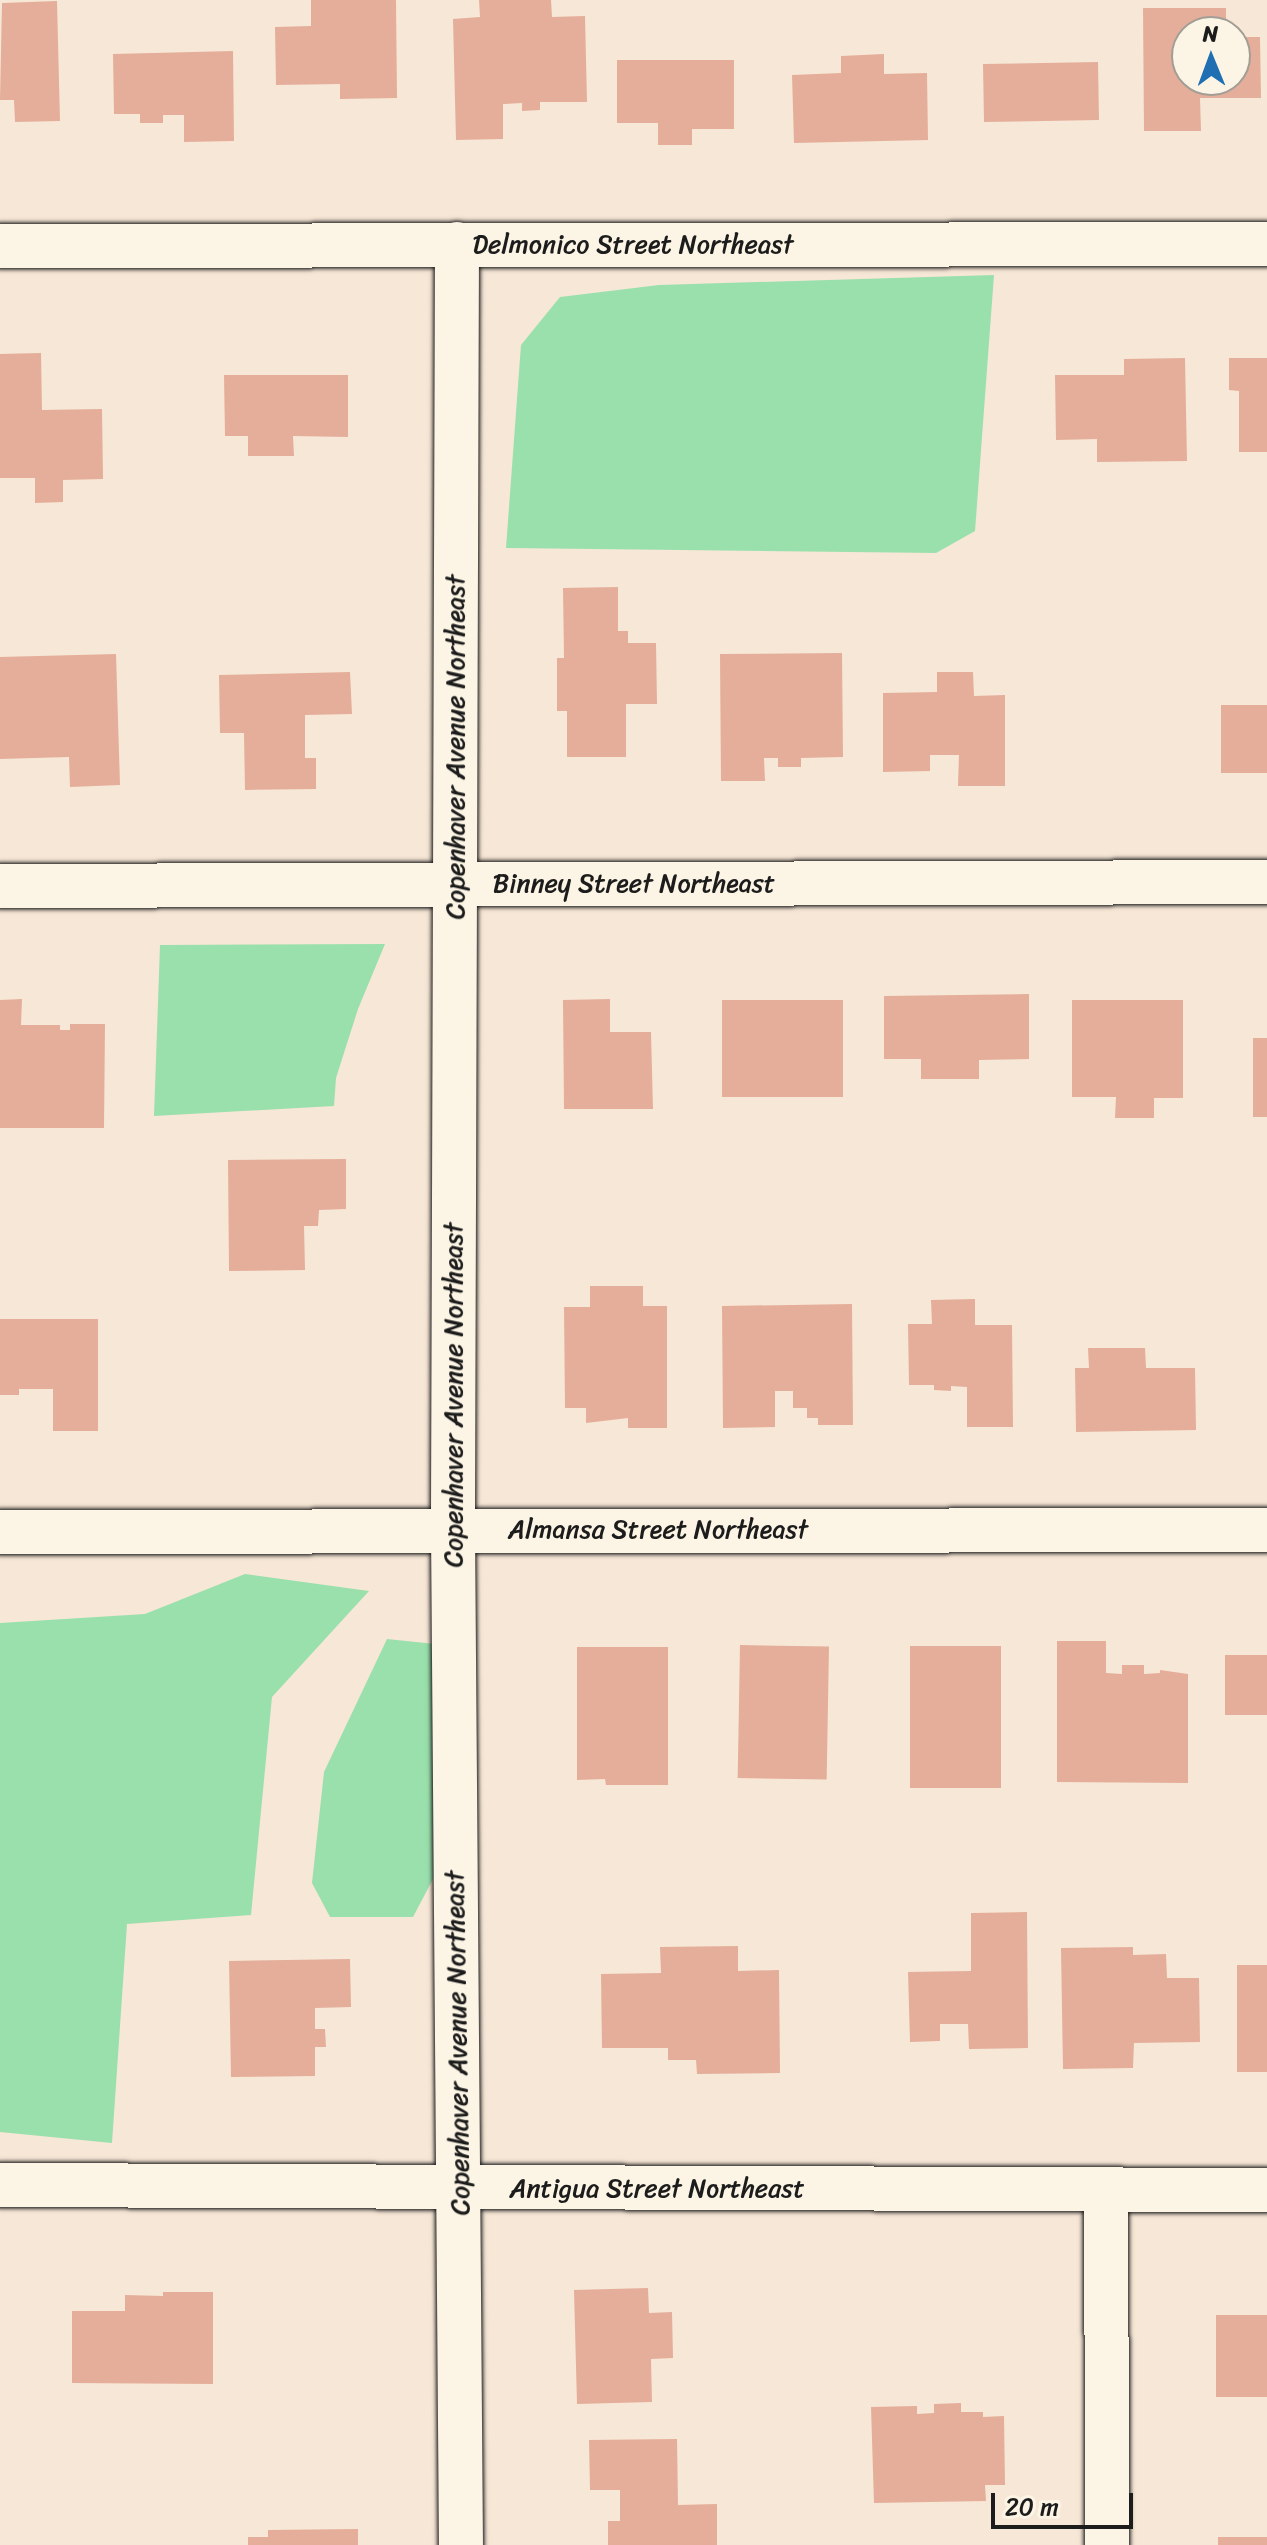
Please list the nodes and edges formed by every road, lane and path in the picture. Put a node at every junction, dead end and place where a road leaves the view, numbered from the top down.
1 (457, 244) junction
2 (1267, 244) edge
3 (0, 246) edge
4 (1267, 882) edge
5 (456, 885) junction
6 (0, 886) edge
7 (453, 1530) junction
8 (1267, 1530) edge
9 (0, 1532) edge
10 (0, 2185) edge
11 (460, 2189) junction
12 (1267, 2190) edge
13 (1106, 2191) junction
14 (461, 2545) edge
15 (1107, 2545) edge

1 - 2 street, Delmonico Street Northeast
1 - 3 street, Delmonico Street Northeast
1 - 5 street, Copenhaver Avenue Northeast
4 - 5 street, Binney Street Northeast
5 - 6 street, Binney Street Northeast
5 - 7 street, Copenhaver Avenue Northeast
7 - 8 street, Almansa Street Northeast
7 - 9 street, Almansa Street Northeast
7 - 11 street, Copenhaver Avenue Northeast
10 - 11 street, Antigua Street Northeast
11 - 13 street, Antigua Street Northeast
11 - 14 street, Copenhaver Avenue Northeast
12 - 13 street, Antigua Street Northeast
13 - 15 street

